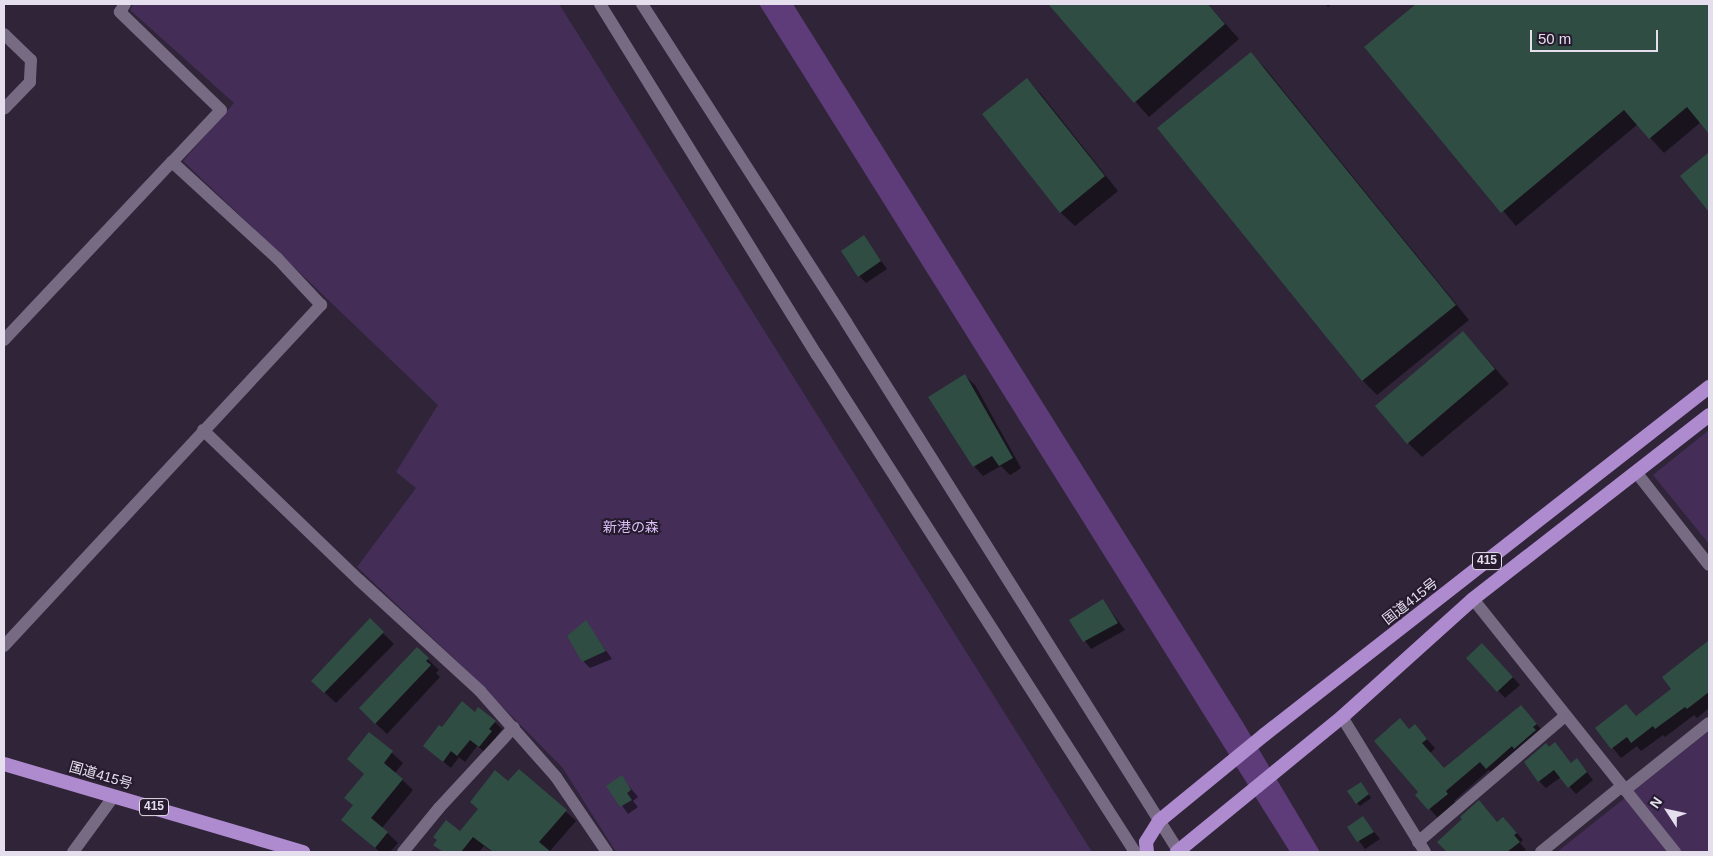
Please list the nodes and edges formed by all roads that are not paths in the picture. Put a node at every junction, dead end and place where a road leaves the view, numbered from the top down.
1 (125, 4) edge
2 (600, 4) edge
3 (642, 4) edge
4 (4, 34) edge
5 (4, 109) edge
6 (172, 162) junction
7 (4, 340) edge
8 (1709, 387) edge
9 (1709, 415) edge
10 (203, 430) junction
11 (1636, 472) junction
12 (1709, 565) edge
13 (1472, 599) junction
14 (4, 646) edge
15 (1565, 716) junction
16 (1342, 717) junction
17 (1709, 723) edge
18 (514, 727) junction
19 (4, 764) edge
20 (1624, 788) junction
21 (114, 796) junction
22 (1159, 821) junction
23 (1421, 847) edge
24 (73, 852) edge
25 (303, 852) edge
26 (404, 852) edge
27 (607, 852) edge
28 (1135, 852) edge
29 (1147, 852) edge
30 (1178, 852) edge
31 (1540, 852) edge
32 (1675, 852) edge

1 - 6 street
2 - 28 street
3 - 22 street
4 - 5 street
6 - 7 street
6 - 10 street
8 - 22 highway, 国道415号 / 415
9 - 11 highway, 415
10 - 14 street
10 - 18 street
11 - 12 street
11 - 13 highway, 415
13 - 15 street
13 - 16 highway, 415
15 - 20 street
15 - 23 street
16 - 23 street
16 - 30 highway, 415
17 - 20 street
18 - 26 street
18 - 27 street
19 - 21 highway, 国道415号 / 415
20 - 31 street
20 - 32 street
21 - 24 street
21 - 25 highway, 国道415号 / 415
22 - 29 highway, 国道415号 / 415
22 - 30 street

